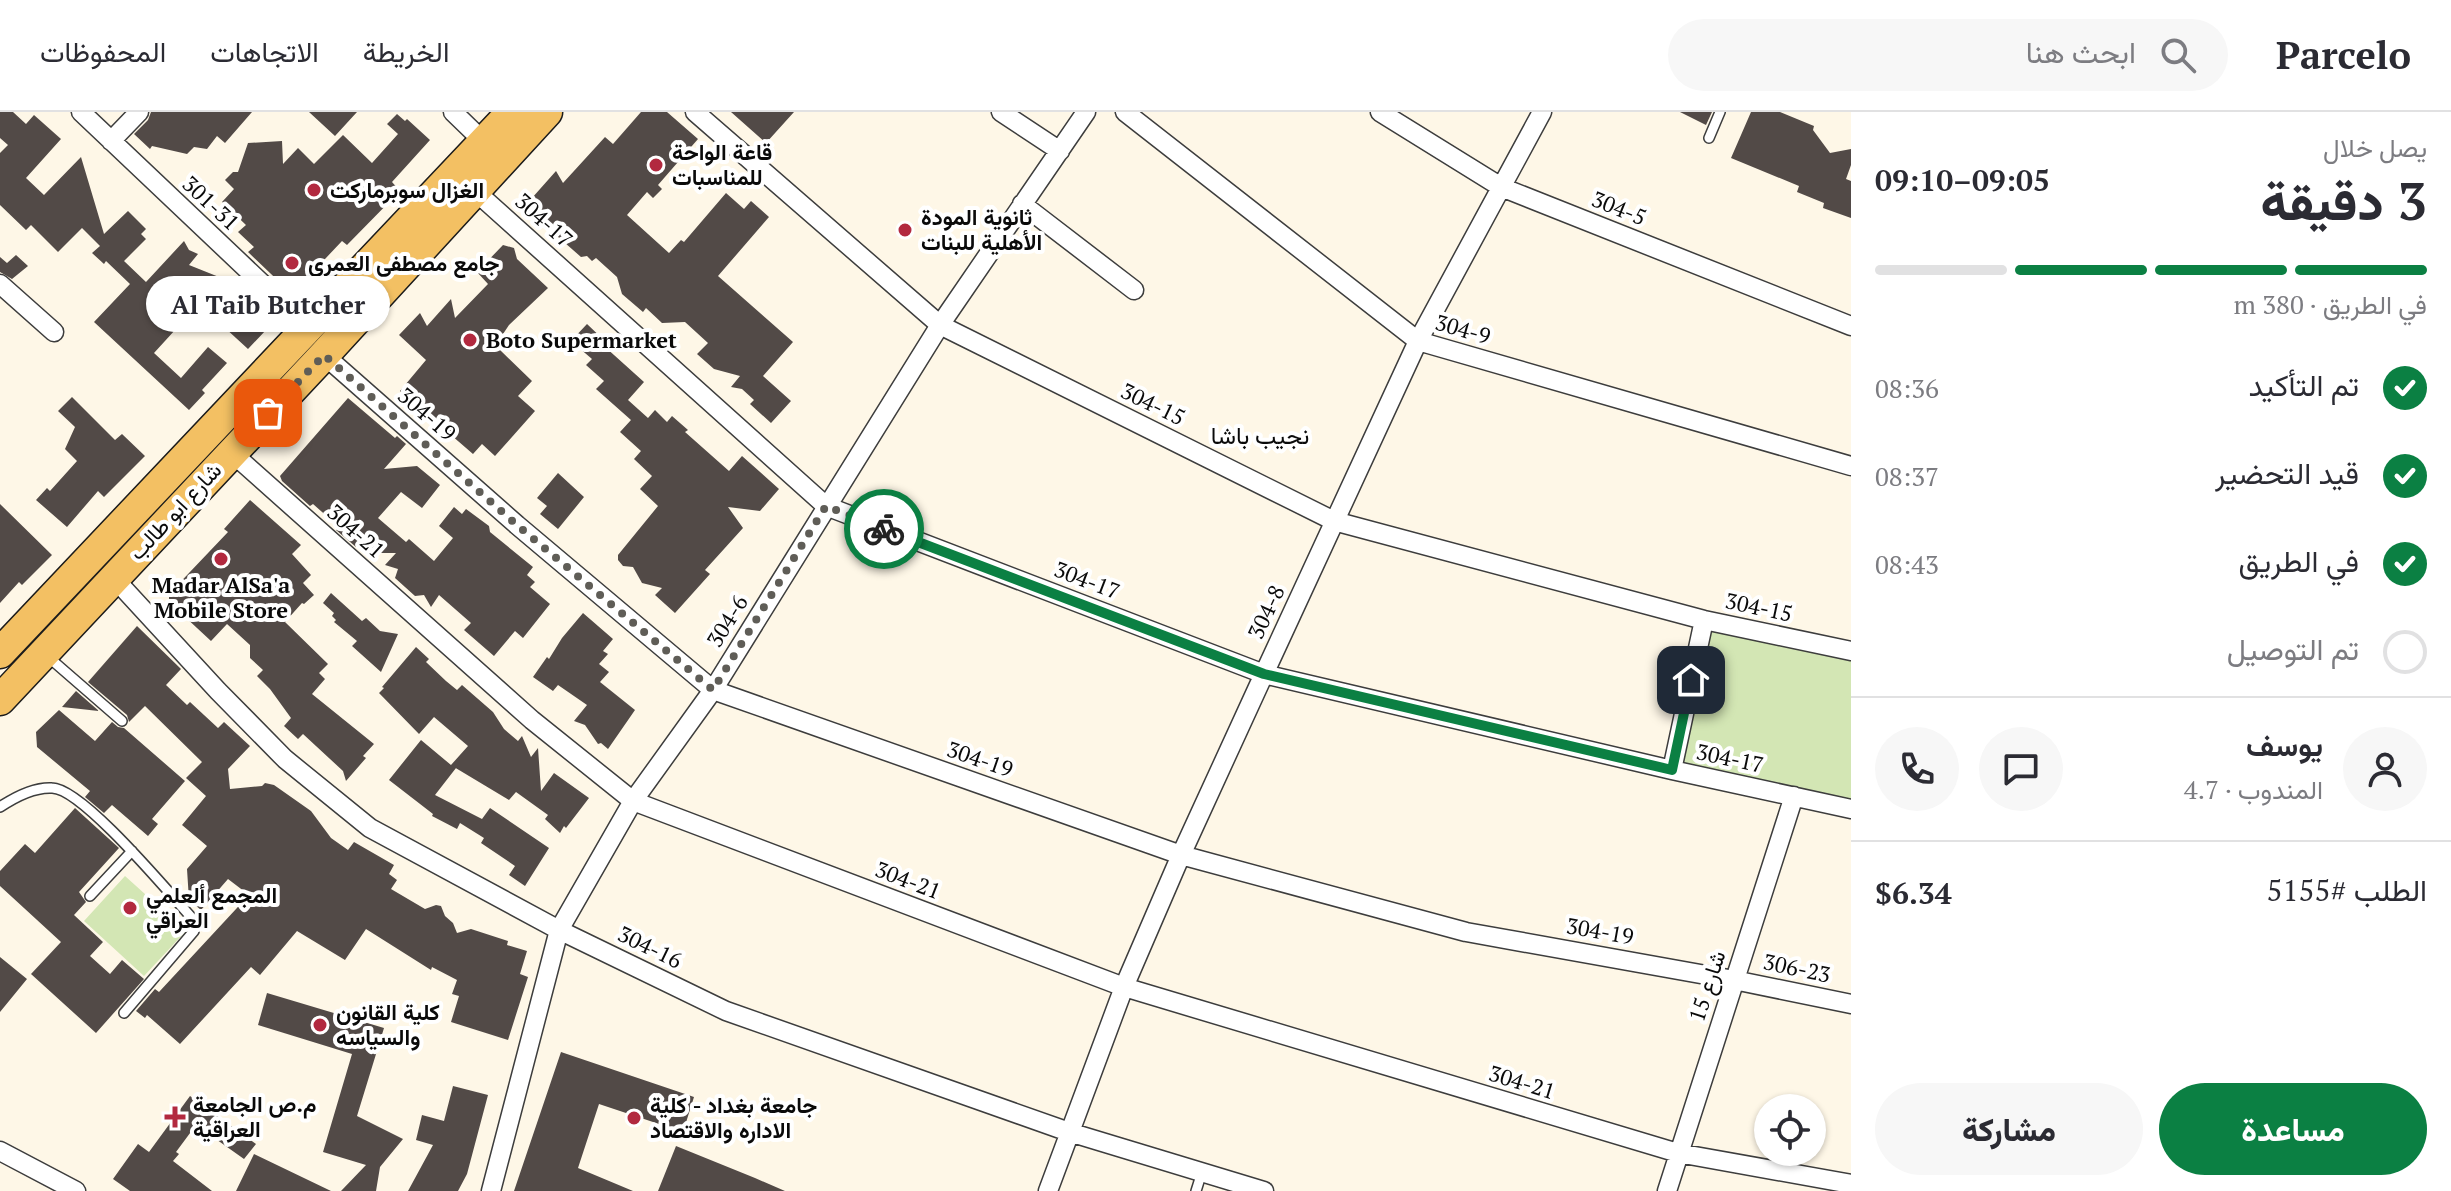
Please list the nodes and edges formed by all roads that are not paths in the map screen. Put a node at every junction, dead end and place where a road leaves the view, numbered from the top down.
1 (81, 112) edge
2 (139, 112) edge
3 (453, 112) edge
4 (512, 112) edge
5 (547, 112) edge
6 (695, 112) edge
7 (1001, 112) edge
8 (1086, 112) edge
9 (1125, 112) edge
10 (1380, 112) edge
11 (1542, 112) edge
12 (1720, 112) edge
13 (1709, 138) dead end
14 (111, 141) junction
15 (484, 142) junction
16 (1060, 151) junction
17 (1501, 187) junction
18 (475, 191) junction
19 (1022, 204) junction
20 (0, 284) edge
21 (1134, 290) dead end
22 (940, 325) junction
23 (1851, 326) edge
24 (309, 328) junction
25 (54, 332) dead end
26 (1418, 341) junction
27 (324, 355) junction
28 (231, 452) junction
29 (1851, 466) edge
30 (826, 506) junction
31 (1334, 521) junction
32 (113, 577) junction
33 (1704, 620) junction
34 (1850, 644) edge
35 (0, 653) edge
36 (44, 653) junction
37 (1264, 674) junction
38 (713, 690) junction
39 (0, 700) edge
40 (122, 721) dead end
41 (1672, 770) junction
42 (1794, 796) junction
43 (633, 801) junction
44 (0, 807) edge
45 (1851, 809) edge
46 (132, 851) junction
47 (1181, 855) junction
48 (90, 896) dead end
49 (559, 930) junction
50 (1734, 980) junction
51 (1124, 987) junction
52 (1851, 1004) edge
53 (124, 1013) dead end
54 (1069, 1132) junction
55 (0, 1151) edge
56 (1678, 1153) junction
57 (1202, 1172) junction
58 (1851, 1184) edge
59 (76, 1191) edge
60 (491, 1191) edge
61 (1048, 1191) edge
62 (1196, 1191) edge
63 (1264, 1191) edge
64 (1667, 1191) edge

1 - 14 street, 301-31
2 - 14 street
3 - 15 street
4 - 15 main road, شارع ابو طالب
5 - 18 main road, شارع ابو طالب
6 - 22 street, 304-15
7 - 16 street
8 - 16 street, 304-6
9 - 26 street, 304-9
10 - 17 street, 304-5
11 - 17 street, 304-8
12 - 13 lane
14 - 24 street, 301-31
15 - 24 main road, شارع ابو طالب
16 - 19 street, 304-6
17 - 23 street, 304-5
17 - 26 street, 304-8
18 - 27 main road, شارع ابو طالب
18 - 30 street, 304-17
19 - 21 street
19 - 22 street, 304-6
20 - 25 street
22 - 30 street, 304-6
22 - 31 street, 304-15
24 - 35 main road, شارع ابو طالب
26 - 29 street, 304-9
26 - 31 street, 304-8
27 - 28 main road, شارع ابو طالب
27 - 38 street, 304-19
28 - 32 main road, شارع ابو طالب
28 - 43 street, 304-21
30 - 37 street, 304-17
30 - 38 street, 304-6
31 - 33 street, 304-15
31 - 37 street, 304-8
32 - 36 main road, شارع ابو طالب
32 - 49 street, 304-16
33 - 34 street, 304-15
33 - 41 street
36 - 39 main road, شارع ابو طالب
36 - 40 lane
37 - 41 street, 304-17
37 - 47 street, 304-8
38 - 43 street, 304-6
38 - 47 street, 304-19
41 - 42 street, 304-17
42 - 45 street, 304-17
42 - 50 street, شارع 15
43 - 49 street, 304-6
43 - 51 street, 304-21
44 - 46 lane
46 - 48 lane
46 - 53 lane
47 - 50 street, 304-19
47 - 51 street, 304-8
49 - 54 street, 304-16
49 - 60 street, 304-6
50 - 52 street, 306-23
50 - 56 street, شارع 15
51 - 54 street, 304-8
51 - 56 street, 304-21
54 - 57 street, 304-16
54 - 61 street, 304-8
55 - 59 street
56 - 58 street, 304-21
56 - 64 street, شارع 15
57 - 62 lane
57 - 63 street, 304-16

